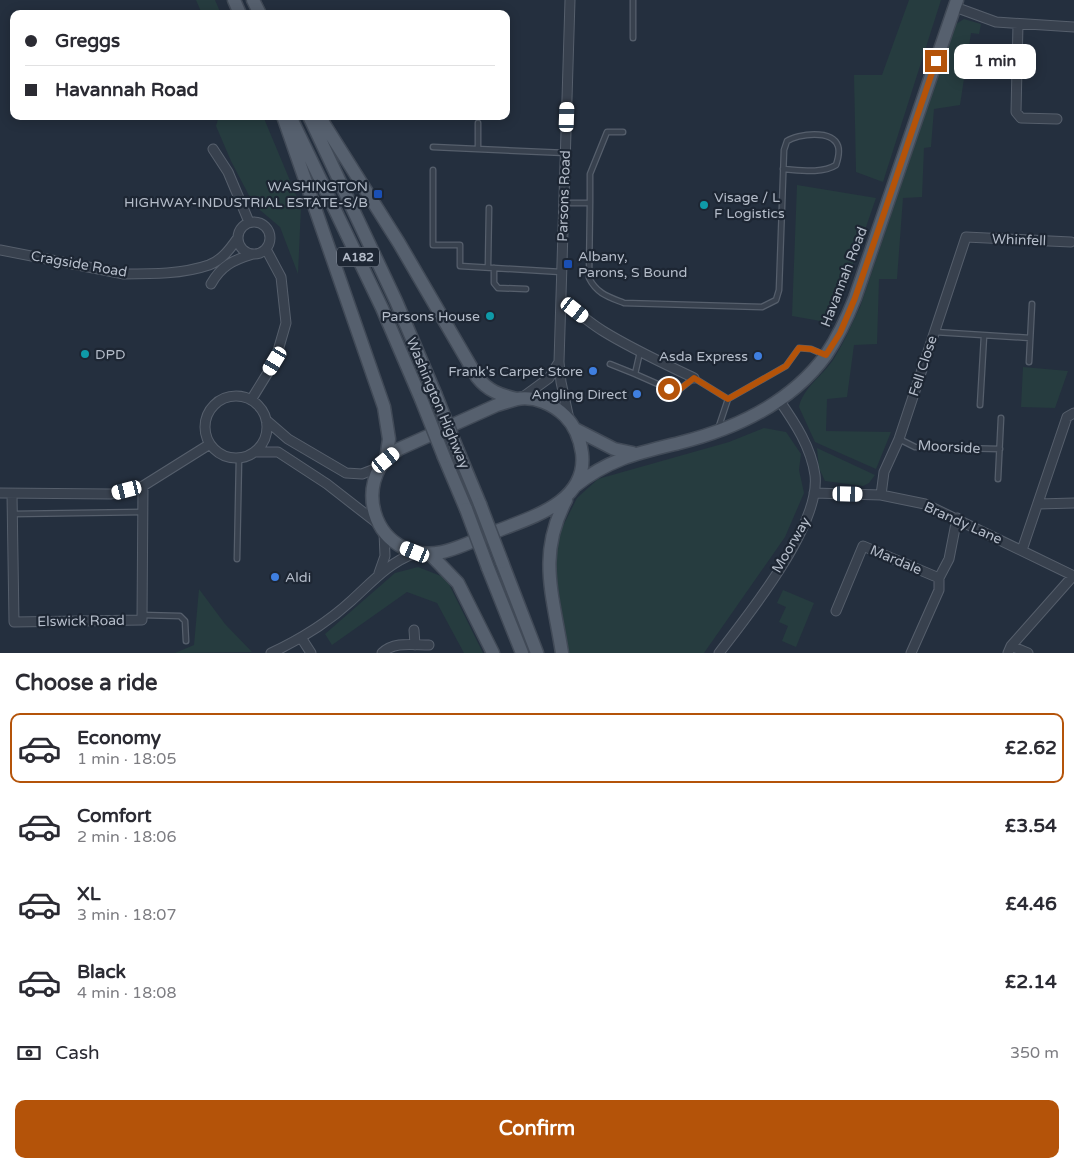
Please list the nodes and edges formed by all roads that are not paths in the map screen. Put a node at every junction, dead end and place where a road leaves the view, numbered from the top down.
1 (570, 0) edge
2 (633, 0) edge
3 (956, 3) edge
4 (1018, 24) junction
5 (1074, 27) edge
6 (633, 38) dead end
7 (1057, 119) dead end
8 (284, 120) edge
9 (292, 120) edge
10 (312, 120) edge
11 (322, 120) edge
12 (478, 123) dead end
13 (623, 132) dead end
14 (433, 147) dead end
15 (213, 148) dead end
16 (478, 149) junction
17 (566, 153) junction
18 (783, 169) junction
19 (433, 170) dead end
20 (564, 203) junction
21 (590, 203) junction
22 (489, 208) dead end
23 (249, 222) junction
24 (966, 237) joint
25 (237, 239) junction
26 (1071, 242) dead end
27 (266, 249) junction
28 (0, 250) edge
29 (253, 254) junction
30 (210, 265) junction
31 (488, 267) junction
32 (494, 268) junction
33 (561, 272) junction
34 (526, 289) dead end
35 (561, 304) junction
36 (1032, 304) dead end
37 (934, 332) junction
38 (984, 336) junction
39 (1030, 338) junction
40 (640, 352) junction
41 (826, 355) junction
42 (560, 362) junction
43 (1029, 362) dead end
44 (610, 364) dead end
45 (635, 374) junction
46 (694, 378) junction
47 (519, 399) junction
48 (728, 399) junction
49 (251, 400) junction
50 (779, 400) junction
51 (980, 405) dead end
52 (1074, 413) edge
53 (1001, 418) dead end
54 (266, 419) junction
55 (573, 425) junction
56 (717, 433) junction
57 (899, 439) junction
58 (210, 444) junction
59 (1000, 449) junction
60 (256, 452) junction
61 (635, 453) junction
62 (239, 458) junction
63 (383, 463) junction
64 (998, 479) dead end
65 (143, 486) junction
66 (572, 491) junction
67 (814, 493) junction
68 (0, 494) edge
69 (12, 494) junction
70 (881, 495) junction
71 (1074, 503) edge
72 (1038, 504) junction
73 (142, 512) junction
74 (13, 514) junction
75 (957, 518) junction
76 (381, 528) junction
77 (1022, 550) junction
78 (415, 552) junction
79 (430, 554) junction
80 (237, 559) dead end
81 (379, 574) junction
82 (1073, 576) edge
83 (939, 578) junction
84 (836, 611) dead end
85 (142, 615) junction
86 (414, 630) dead end
87 (302, 639) junction
88 (186, 641) dead end
89 (415, 645) junction
90 (429, 645) dead end
91 (1009, 650) edge
92 (271, 653) edge
93 (311, 653) edge
94 (382, 653) edge
95 (493, 653) edge
96 (522, 653) edge
97 (537, 653) edge
98 (562, 653) edge
99 (719, 653) edge
100 (911, 653) edge
101 (1028, 653) edge

1 - 17 street, Parsons Road
2 - 6 lane
3 - 4 street
3 - 41 main road, Havannah Road
4 - 5 street
4 - 7 street
8 - 63 main road
9 - 96 main road, Washington Highway / A182, bridge
10 - 97 main road, Washington Highway / A182, bridge
11 - 47 main road, Havannah Road
12 - 16 lane
13 - 21 lane
14 - 16 lane
15 - 23 street
16 - 17 lane
17 - 20 street, Parsons Road
18 - 18 lane
18 - 21 lane
19 - 31 lane
20 - 21 lane
20 - 33 street, Parsons Road
22 - 31 lane
23 - 25 street
23 - 27 street
24 - 26 street, Whinfell
24 - 37 street, Fell Close
25 - 29 street
25 - 30 street, Cragside Road
27 - 29 street
27 - 49 street
28 - 30 street, Cragside Road
29 - 30 street
31 - 32 lane
32 - 33 lane
32 - 34 lane
33 - 35 street, Parsons Road
35 - 40 street
35 - 42 street, Parsons Road
36 - 39 lane
37 - 38 lane
37 - 57 street, Fell Close
38 - 39 lane
38 - 51 lane
39 - 43 lane
40 - 45 lane
40 - 46 street
41 - 48 lane
41 - 50 main road, Havannah Road
42 - 47 street
42 - 55 street, Parsons Road
44 - 45 lane
45 - 46 lane
46 - 48 lane
47 - 55 main road, Havannah Road
47 - 63 main road
48 - 56 lane
49 - 54 street
49 - 58 street
50 - 56 main road, Havannah Road
50 - 67 street, Moorway
52 - 72 street
53 - 59 lane, Moorside
54 - 60 street
54 - 63 street
55 - 61 main road, Havannah Road
55 - 66 main road
56 - 61 main road, Havannah Road
57 - 59 lane, Moorside
57 - 70 street, Fell Close
58 - 62 street
58 - 65 street
59 - 64 lane, Moorside
60 - 62 street
60 - 76 street
61 - 66 main road, Havannah Road
62 - 80 lane
63 - 76 main road
65 - 69 street
65 - 73 street, Elswick Road
66 - 79 main road, Havannah Road
66 - 98 main road
67 - 70 street, Brandy Lane
67 - 99 street, Moorway
68 - 69 street
69 - 74 street, Elswick Road
70 - 75 street, Brandy Lane
71 - 72 street
72 - 77 street
73 - 74 lane
73 - 85 street, Elswick Road
74 - 85 street, Elswick Road
75 - 77 street, Brandy Lane
75 - 83 street, Mardale
76 - 78 main road
76 - 81 street
77 - 82 street, Brandy Lane
78 - 79 main road
78 - 81 street
79 - 95 main road
81 - 87 street
82 - 91 street
83 - 84 street, Mardale
83 - 100 street, Mardale
85 - 88 lane
86 - 89 street
87 - 92 street
87 - 93 street
89 - 90 street
89 - 94 street
91 - 101 street

